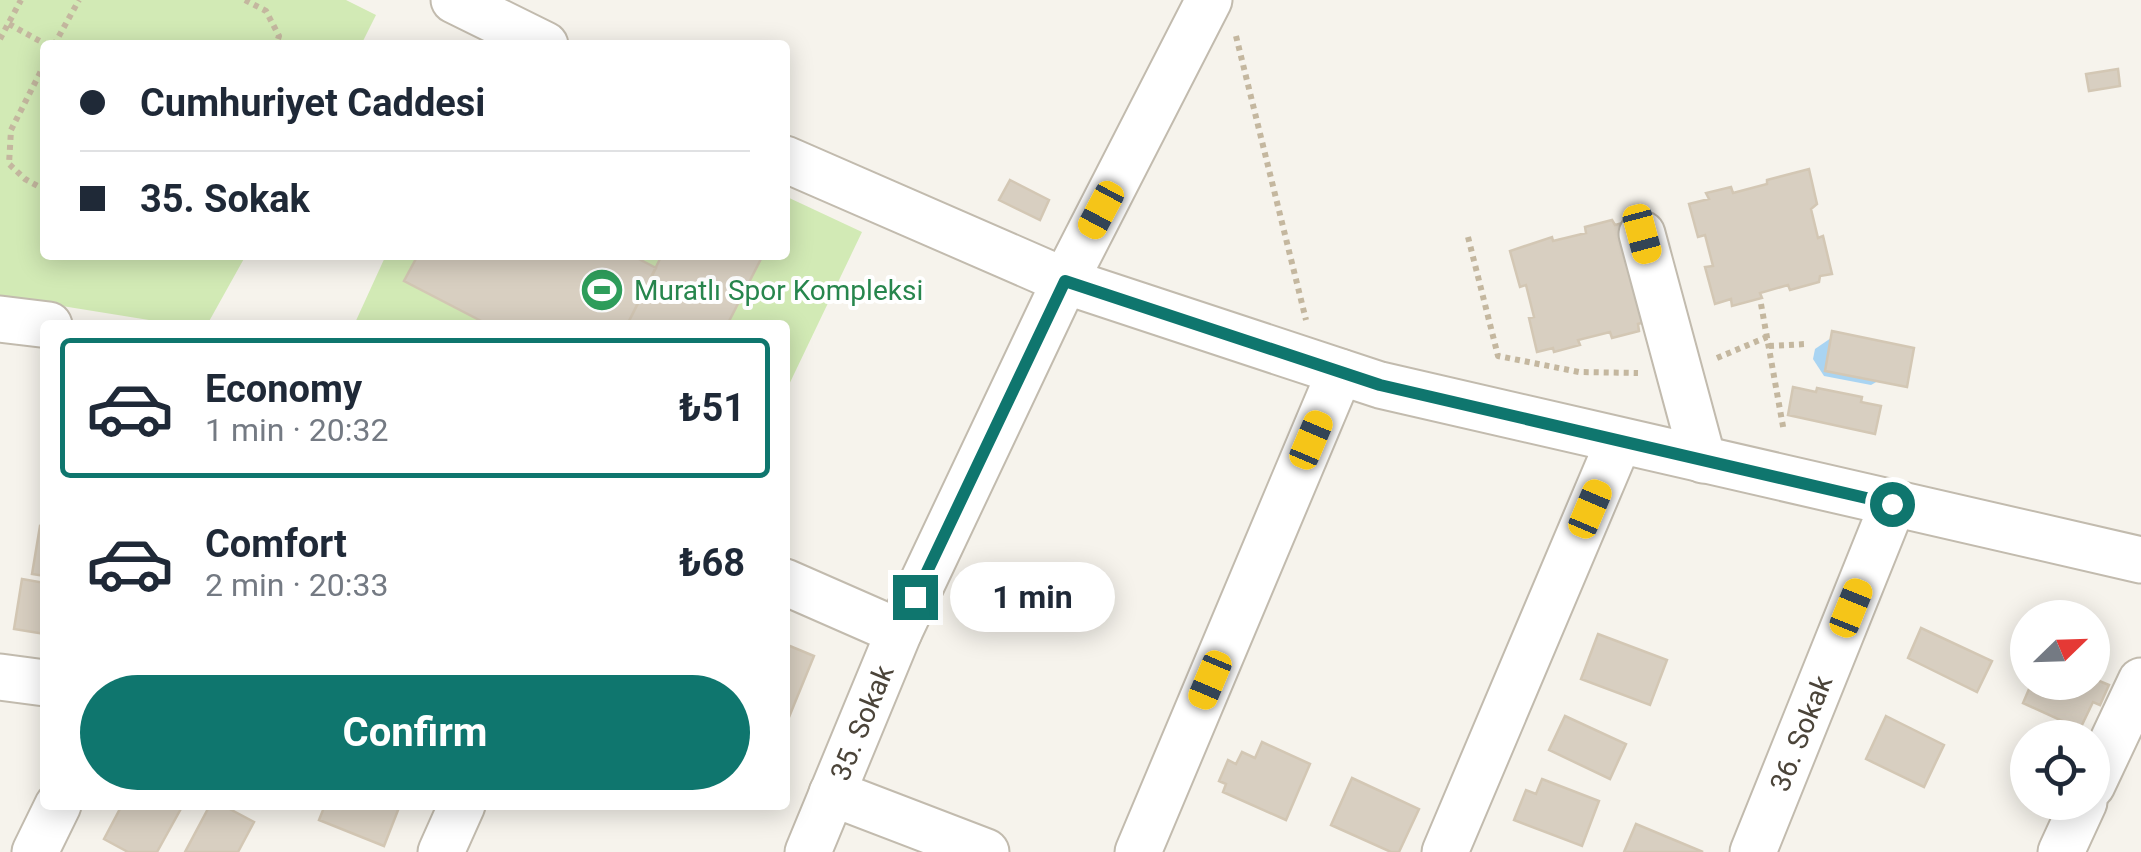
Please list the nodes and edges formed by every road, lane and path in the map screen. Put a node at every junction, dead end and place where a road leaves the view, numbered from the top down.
1 (21, 0) edge
2 (79, 0) edge
3 (246, 0) edge
4 (454, 0) edge
5 (1221, 10) edge
6 (8, 24) junction
7 (0, 39) edge
8 (41, 40) edge
9 (54, 40) edge
10 (277, 40) edge
11 (535, 40) edge
12 (40, 73) edge
13 (790, 161) edge
14 (40, 187) edge
15 (1642, 234) dead end
16 (1468, 237) dead end
17 (1065, 281) junction
18 (1761, 304) dead end
19 (0, 319) edge
20 (40, 324) edge
21 (1767, 337) junction
22 (1806, 344) dead end
23 (1768, 346) junction
24 (1329, 368) junction
25 (1680, 374) junction
26 (1784, 432) dead end
27 (1619, 441) junction
28 (1703, 460) junction
29 (1892, 504) junction
30 (2141, 560) edge
31 (790, 584) edge
32 (899, 632) junction
33 (0, 677) edge
34 (2141, 681) edge
35 (40, 683) edge
36 (2110, 747) edge
37 (832, 794) junction
38 (55, 810) edge
39 (460, 810) edge
40 (2076, 820) edge
41 (34, 852) edge
42 (441, 852) edge
43 (808, 852) edge
44 (986, 852) edge
45 (1138, 852) edge
46 (1445, 852) edge
47 (1753, 852) edge
48 (2061, 852) edge

1 - 6 path
2 - 9 path
3 - 10 path
4 - 11 street
5 - 17 street, 35. Sokak
5 - 24 path
6 - 7 path
6 - 8 path
12 - 14 path
13 - 17 street
15 - 25 street
16 - 25 path
17 - 24 street
17 - 32 street, 35. Sokak
18 - 21 path
19 - 20 street
21 - 23 path
21 - 25 path
22 - 23 path
23 - 26 path
24 - 27 street
24 - 45 street
25 - 28 street
27 - 28 street
27 - 46 street
28 - 29 street
29 - 30 street
29 - 47 street, 36. Sokak
31 - 32 street
32 - 37 street, 35. Sokak
33 - 35 street
34 - 36 street
37 - 43 street, 35. Sokak
37 - 44 street
38 - 41 street
39 - 42 street
40 - 48 street

